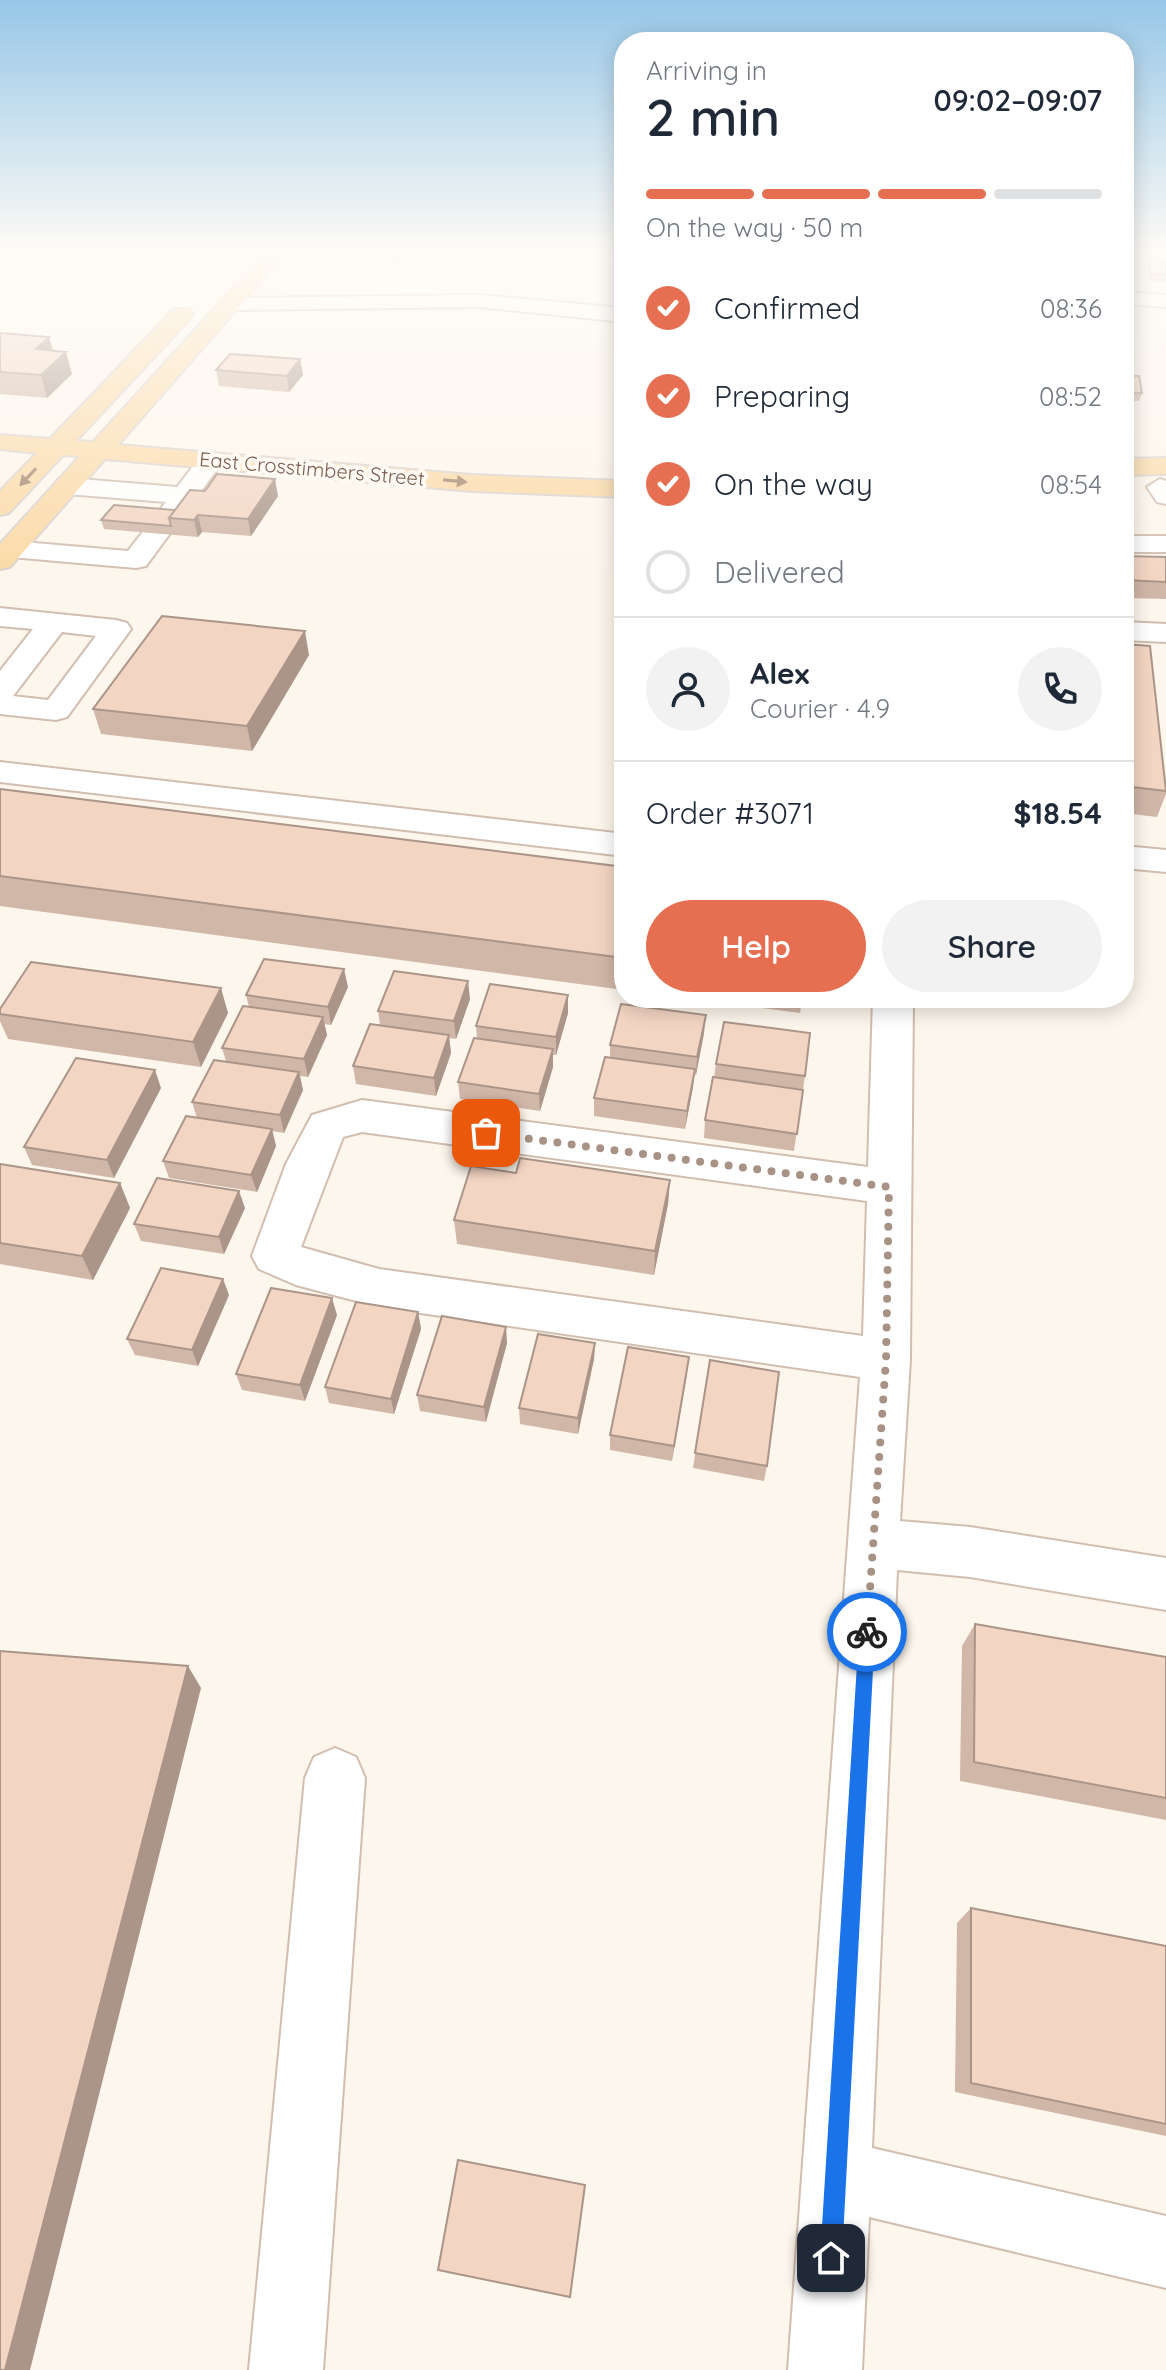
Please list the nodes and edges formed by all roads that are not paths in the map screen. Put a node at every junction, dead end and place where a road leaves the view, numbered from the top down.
1 (134, 365) edge
2 (176, 365) edge
3 (0, 419) edge
4 (77, 426) junction
5 (117, 430) junction
6 (0, 442) edge
7 (56, 447) junction
8 (98, 451) junction
9 (475, 458) dead end
10 (211, 460) junction
11 (553, 461) dead end
12 (1134, 471) edge
13 (1164, 484) edge
14 (67, 486) junction
15 (1134, 486) edge
16 (581, 488) junction
17 (614, 489) edge
18 (125, 491) junction
19 (154, 493) junction
20 (184, 496) junction
21 (0, 507) edge
22 (124, 519) junction
23 (1134, 544) edge
24 (1166, 544) edge
25 (5, 555) edge
26 (105, 557) junction
27 (0, 617) edge
28 (54, 623) junction
29 (1134, 631) edge
30 (1166, 633) edge
31 (0, 691) edge
32 (0, 704) edge
33 (0, 772) edge
34 (614, 844) edge
35 (1134, 858) edge
36 (1166, 861) edge
37 (893, 1008) edge
38 (889, 1187) junction
39 (886, 1360) junction
40 (872, 1543) junction
41 (1166, 1584) edge
42 (335, 1778) dead end
43 (835, 2174) junction
44 (1166, 2252) edge
45 (286, 2370) edge
46 (825, 2370) edge

1 - 4 main road
2 - 5 main road
3 - 4 main road, East Crosstimbers Street
4 - 5 main road, East Crosstimbers Street
4 - 7 main road
5 - 8 main road
5 - 9 main road, East Crosstimbers Street
6 - 7 main road, East Crosstimbers Street
7 - 8 main road, East Crosstimbers Street
7 -> 21 main road
8 - 10 main road, East Crosstimbers Street
8 - 14 main road
10 -> 16 main road, East Crosstimbers Street
10 - 20 street
11 - 16 main road
12 - 13 main road
13 - 15 main road
14 - 18 street
14 - 25 main road
16 - 17 main road, East Crosstimbers Street
18 - 19 street
18 - 22 street
19 - 20 street
19 - 22 street
20 - 26 street
22 - 26 street
23 - 24 street
25 - 26 street
27 - 28 street
28 - 31 street
28 - 32 street
29 - 30 street
33 - 34 street
35 - 36 street
37 - 38 street
38 - 39 street
38 - 39 street
39 - 40 street
40 - 41 street
40 - 43 street
42 - 45 street
43 - 44 street
43 - 46 street

